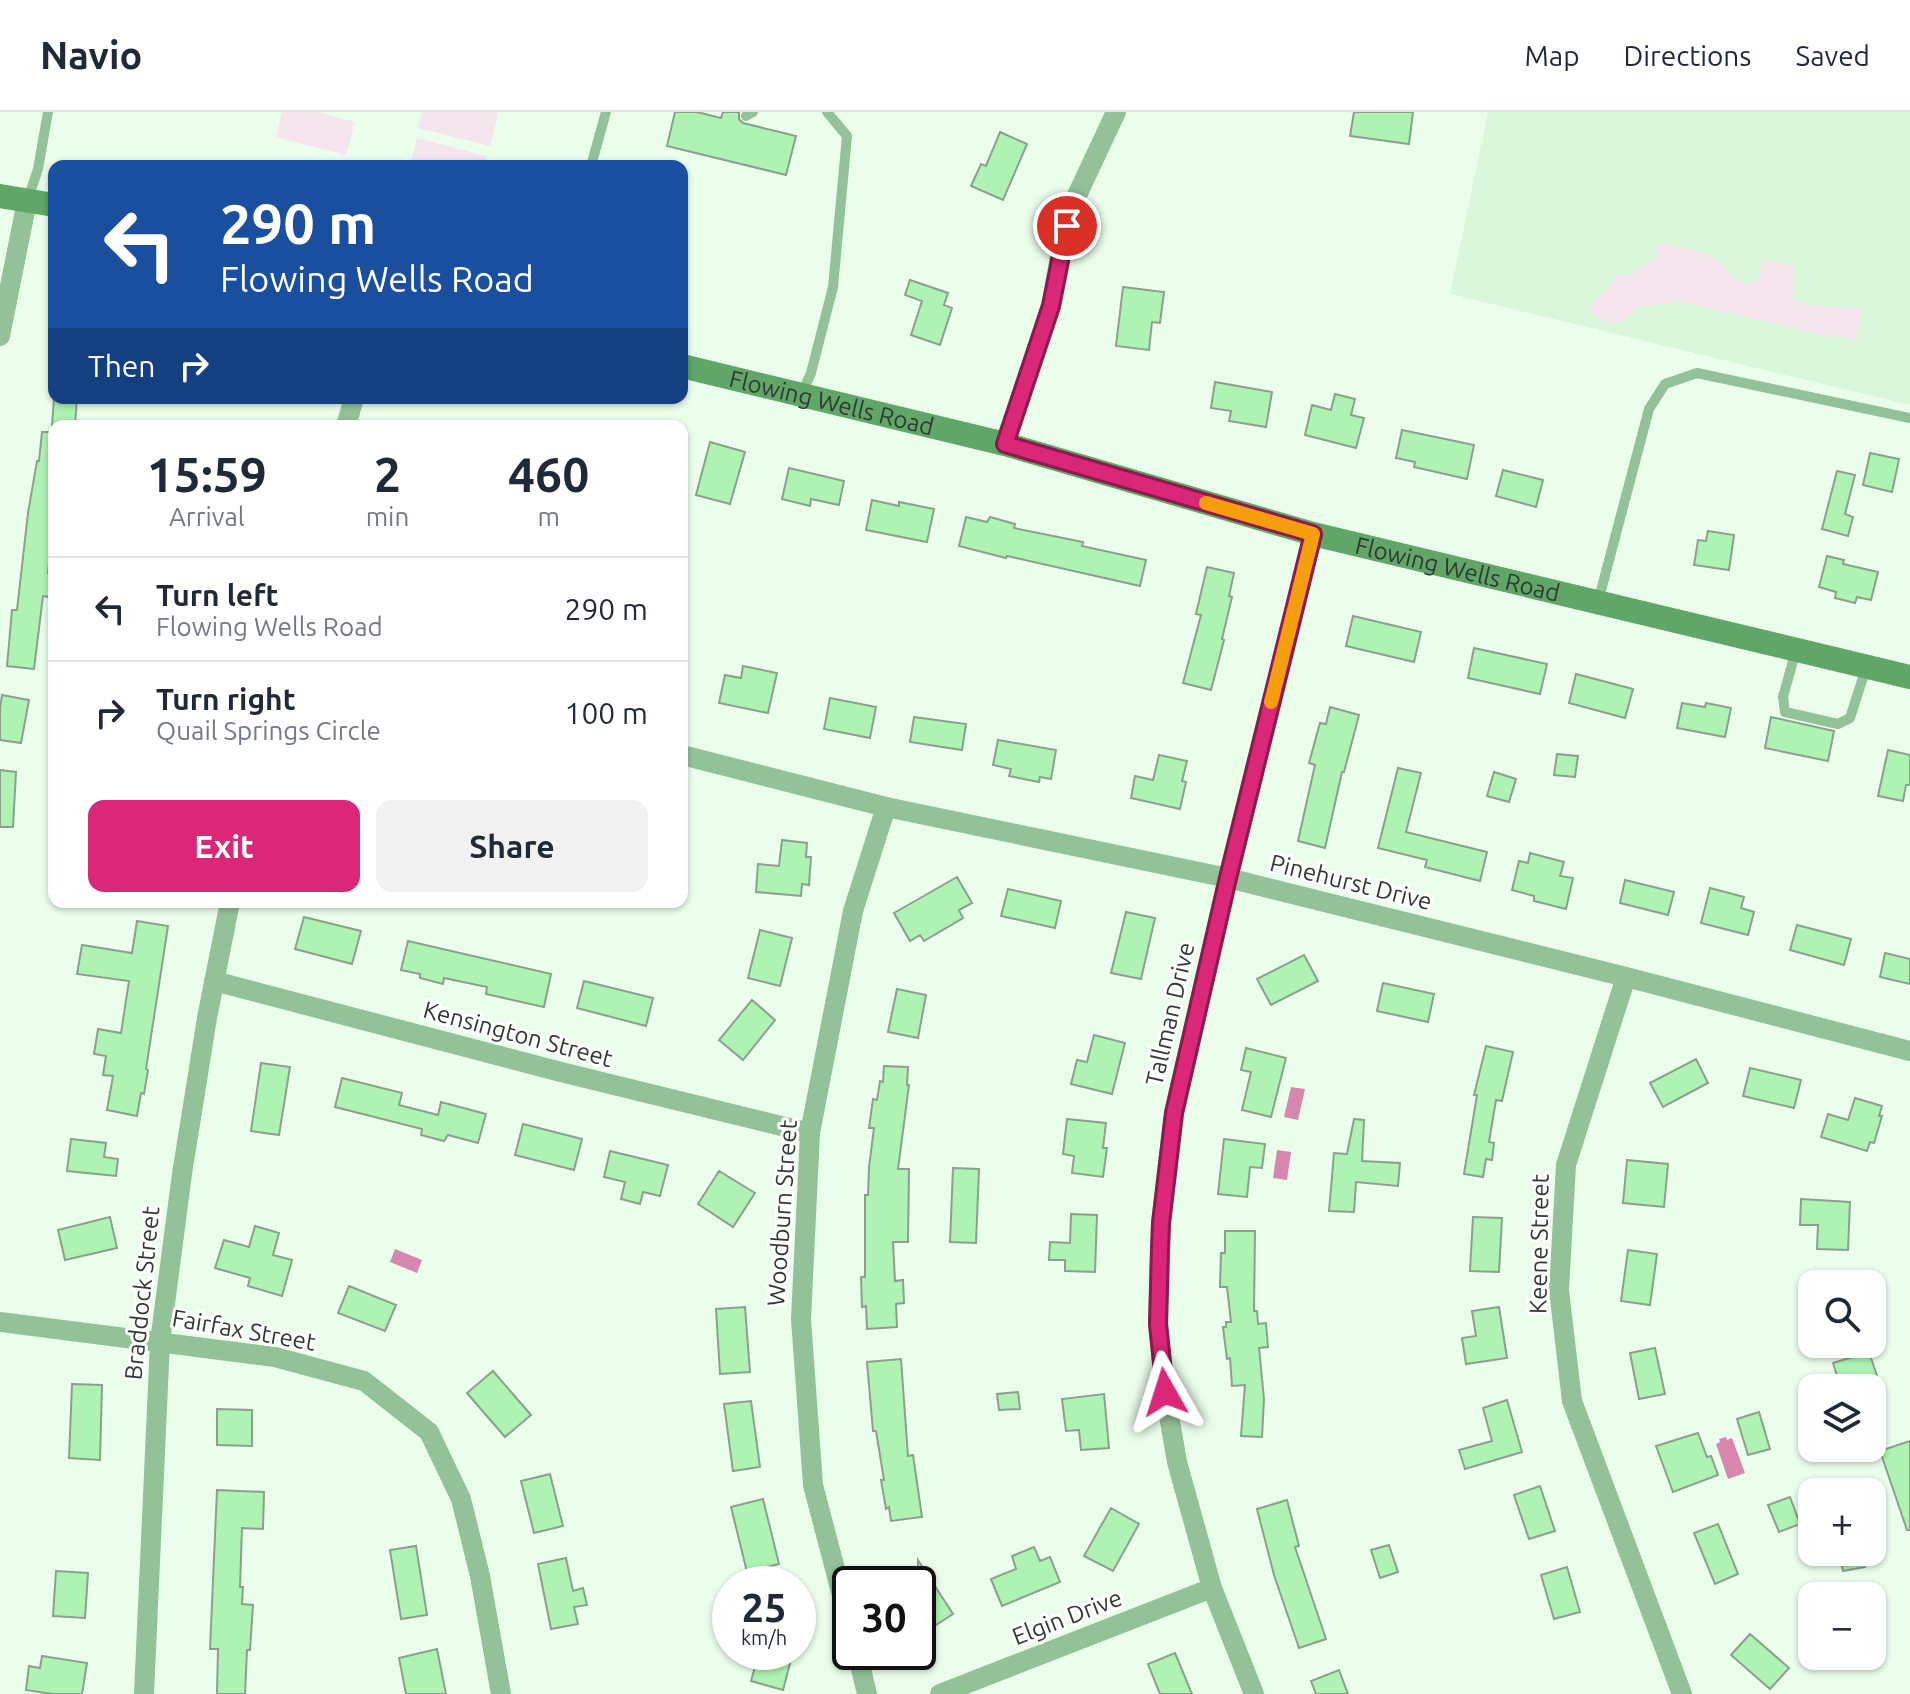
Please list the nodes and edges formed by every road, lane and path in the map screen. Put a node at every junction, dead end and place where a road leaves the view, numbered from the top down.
1 (48, 112) edge
2 (606, 112) edge
3 (827, 112) edge
4 (1116, 112) edge
5 (593, 160) edge
6 (0, 196) edge
7 (27, 201) junction
8 (48, 204) edge
9 (0, 336) edge
10 (688, 367) edge
11 (801, 395) junction
12 (1910, 418) edge
13 (1005, 444) junction
14 (1313, 534) junction
15 (1598, 602) junction
16 (1796, 648) junction
17 (1866, 667) junction
18 (1910, 677) edge
19 (688, 757) edge
20 (886, 807) junction
21 (1228, 878) junction
22 (229, 908) edge
23 (1626, 977) junction
24 (214, 981) junction
25 (1910, 1051) edge
26 (810, 1133) junction
27 (0, 1322) edge
28 (160, 1342) junction
29 (834, 1566) edge
30 (1212, 1588) junction
31 (861, 1670) edge
32 (144, 1694) edge
33 (501, 1694) edge
34 (867, 1694) edge
35 (940, 1694) edge
36 (1254, 1694) edge
37 (1682, 1694) edge

1 - 7 lane
2 - 5 lane
3 - 11 lane
4 - 13 street
6 - 7 main road
7 - 8 main road
7 - 9 street
10 - 11 main road, Flowing Wells Road
11 - 13 main road, Flowing Wells Road
12 - 15 lane
13 - 14 main road, Flowing Wells Road
14 - 15 main road, Flowing Wells Road
14 - 21 street, Tallman Drive
15 - 16 main road, Flowing Wells Road
16 - 17 main road, Flowing Wells Road
16 - 17 lane
17 - 18 main road, Flowing Wells Road
19 - 20 street, Pinehurst Drive
20 - 21 street, Pinehurst Drive
20 - 26 street, Woodburn Street
21 - 23 street, Pinehurst Drive
21 - 30 street, Tallman Drive
22 - 24 street, Braddock Street
23 - 25 street, Pinehurst Drive
23 - 37 street, Keene Street
24 - 26 street, Kensington Street
24 - 28 street, Braddock Street
26 - 29 street, Woodburn Street
27 - 28 street, Fairfax Street
28 - 32 street, Braddock Street
28 - 33 street, Fairfax Street
30 - 35 street, Elgin Drive
30 - 36 street, Tallman Drive
31 - 34 street

